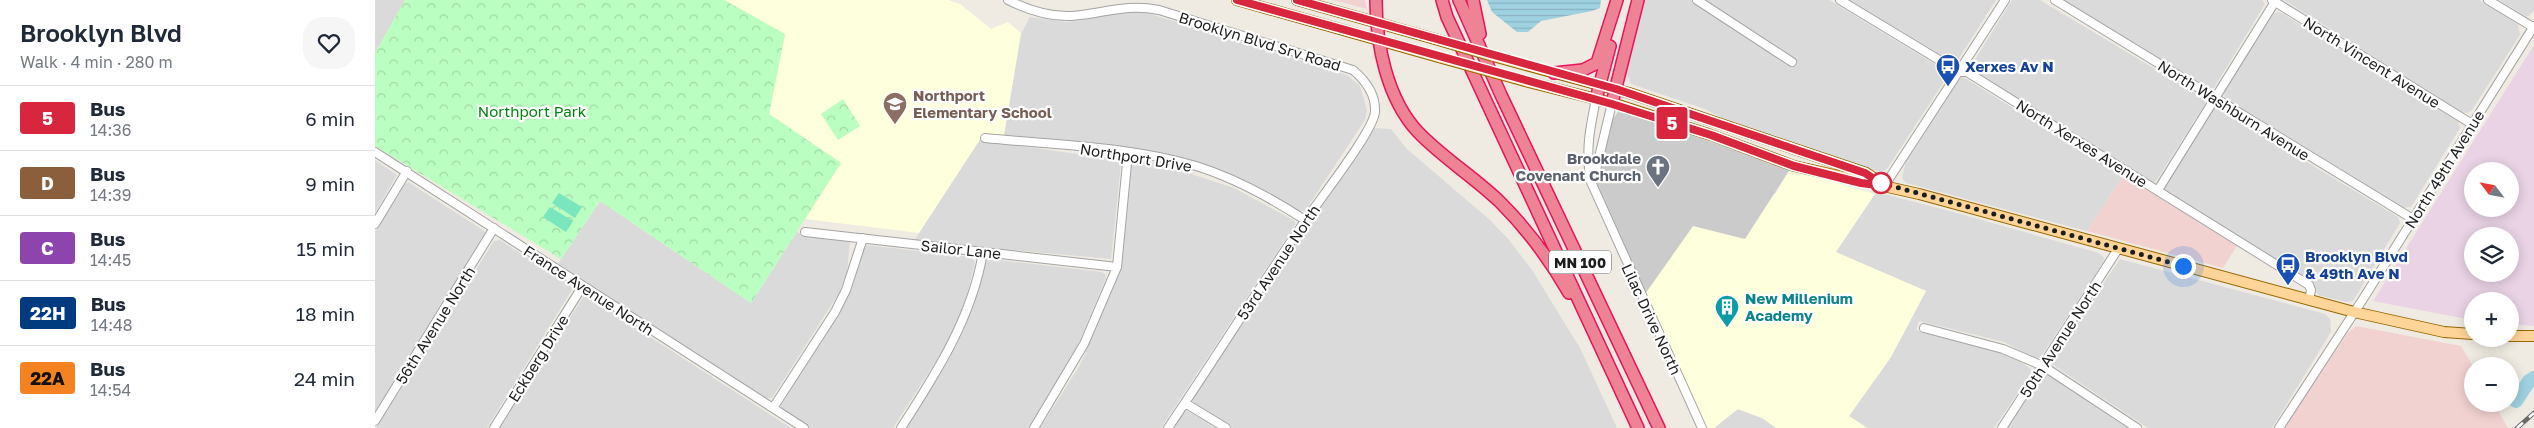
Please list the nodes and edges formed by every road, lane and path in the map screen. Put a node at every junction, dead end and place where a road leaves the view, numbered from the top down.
1 (1007, 0) edge
2 (1030, 0) edge
3 (1237, 0) edge
4 (1297, 0) edge
5 (1376, 0) edge
6 (1441, 0) edge
7 (1459, 0) edge
8 (1473, 0) edge
9 (1618, 0) edge
10 (1638, 0) edge
11 (1697, 0) edge
12 (1840, 0) edge
13 (2005, 0) edge
14 (2055, 0) edge
15 (2274, 0) edge
16 (2488, 0) edge
17 (1027, 9) junction
18 (1378, 22) junction
19 (2533, 26) edge
20 (1380, 41) junction
21 (1792, 62) dead end
22 (1959, 72) junction
23 (1554, 73) junction
24 (1600, 85) junction
25 (1616, 89) junction
26 (1372, 93) joint
27 (1501, 95) junction
28 (2215, 98) junction
29 (1596, 100) junction
30 (1612, 104) junction
31 (2472, 124) junction
32 (985, 138) dead end
33 (375, 152) edge
34 (1128, 153) junction
35 (407, 171) junction
36 (1591, 182) junction
37 (1885, 186) junction
38 (2158, 190) junction
39 (2413, 219) junction
40 (1305, 220) junction
41 (375, 224) edge
42 (494, 228) junction
43 (805, 232) dead end
44 (863, 238) junction
45 (2118, 249) junction
46 (983, 252) junction
47 (1117, 267) junction
48 (582, 287) junction
49 (2309, 300) junction
50 (2354, 312) junction
51 (1924, 328) dead end
52 (2464, 333) edge
53 (2519, 336) edge
54 (2534, 336) edge
55 (1597, 339) junction
56 (2043, 366) junction
57 (1185, 403) junction
58 (773, 408) junction
59 (375, 421) edge
60 (494, 428) edge
61 (804, 428) edge
62 (901, 428) edge
63 (1034, 428) edge
64 (1169, 428) edge
65 (1226, 428) edge
66 (1638, 428) edge
67 (1659, 428) edge
68 (1702, 428) edge
69 (2002, 428) edge
70 (2137, 428) edge
71 (2279, 428) edge

1 - 17 street, Brooklyn Blvd Srv Road
2 - 17 street
3 - 20 main road
4 - 18 main road
5 - 18 highway
6 - 55 highway, MN 100
7 - 27 highway, MN 100
8 - 27 highway
9 - 23 highway
9 - 24 highway
10 - 25 highway
11 - 21 street
12 - 22 street, North Xerxes Avenue
13 - 22 street
14 - 28 street, North Washburn Avenue
15 - 28 street
15 - 31 street, North Vincent Avenue
16 - 19 street
17 - 26 street, Brooklyn Blvd Srv Road
18 - 20 highway
18 - 23 main road, bridge
19 - 31 street, North 49th Avenue
20 - 29 main road, bridge
20 - 55 highway
22 - 37 street
22 - 38 street, North Xerxes Avenue
23 - 24 main road
24 - 25 main road
24 - 29 highway
25 - 30 highway
25 - 37 main road
26 - 40 street, 53rd Avenue North
27 - 67 highway, MN 100
28 - 38 street
28 - 39 street, North Washburn Avenue
29 - 30 main road
29 - 36 street, Lilac Drive North
30 - 36 street
30 - 37 main road
31 - 39 street, North 49th Avenue
32 - 34 street, Northport Drive
33 - 35 street, France Avenue North
34 - 40 street, Northport Drive
34 - 47 street
35 - 41 street
35 - 42 street, France Avenue North
36 - 68 street, Lilac Drive North
37 - 45 main road
38 - 49 street, North Xerxes Avenue
39 - 50 street, North 49th Avenue
40 - 57 street, 53rd Avenue North
42 - 48 street, France Avenue North
42 - 59 street, 56th Avenue North
43 - 44 street, Sailor Lane
44 - 46 street, Sailor Lane
44 - 58 street
45 - 49 main road
45 - 56 street, 50th Avenue North
46 - 47 street, Sailor Lane
46 - 62 street
47 - 63 street
48 - 58 street, France Avenue North
48 - 60 street, Eckberg Drive
49 - 50 main road
50 - 52 main road
50 - 71 street, North 49th Avenue
51 - 56 street
53 - 54 main road
55 - 66 highway, MN 100
56 - 69 street, 50th Avenue North
56 - 70 street
57 - 64 street, 53rd Avenue North
57 - 65 street
58 - 61 street, France Avenue North

